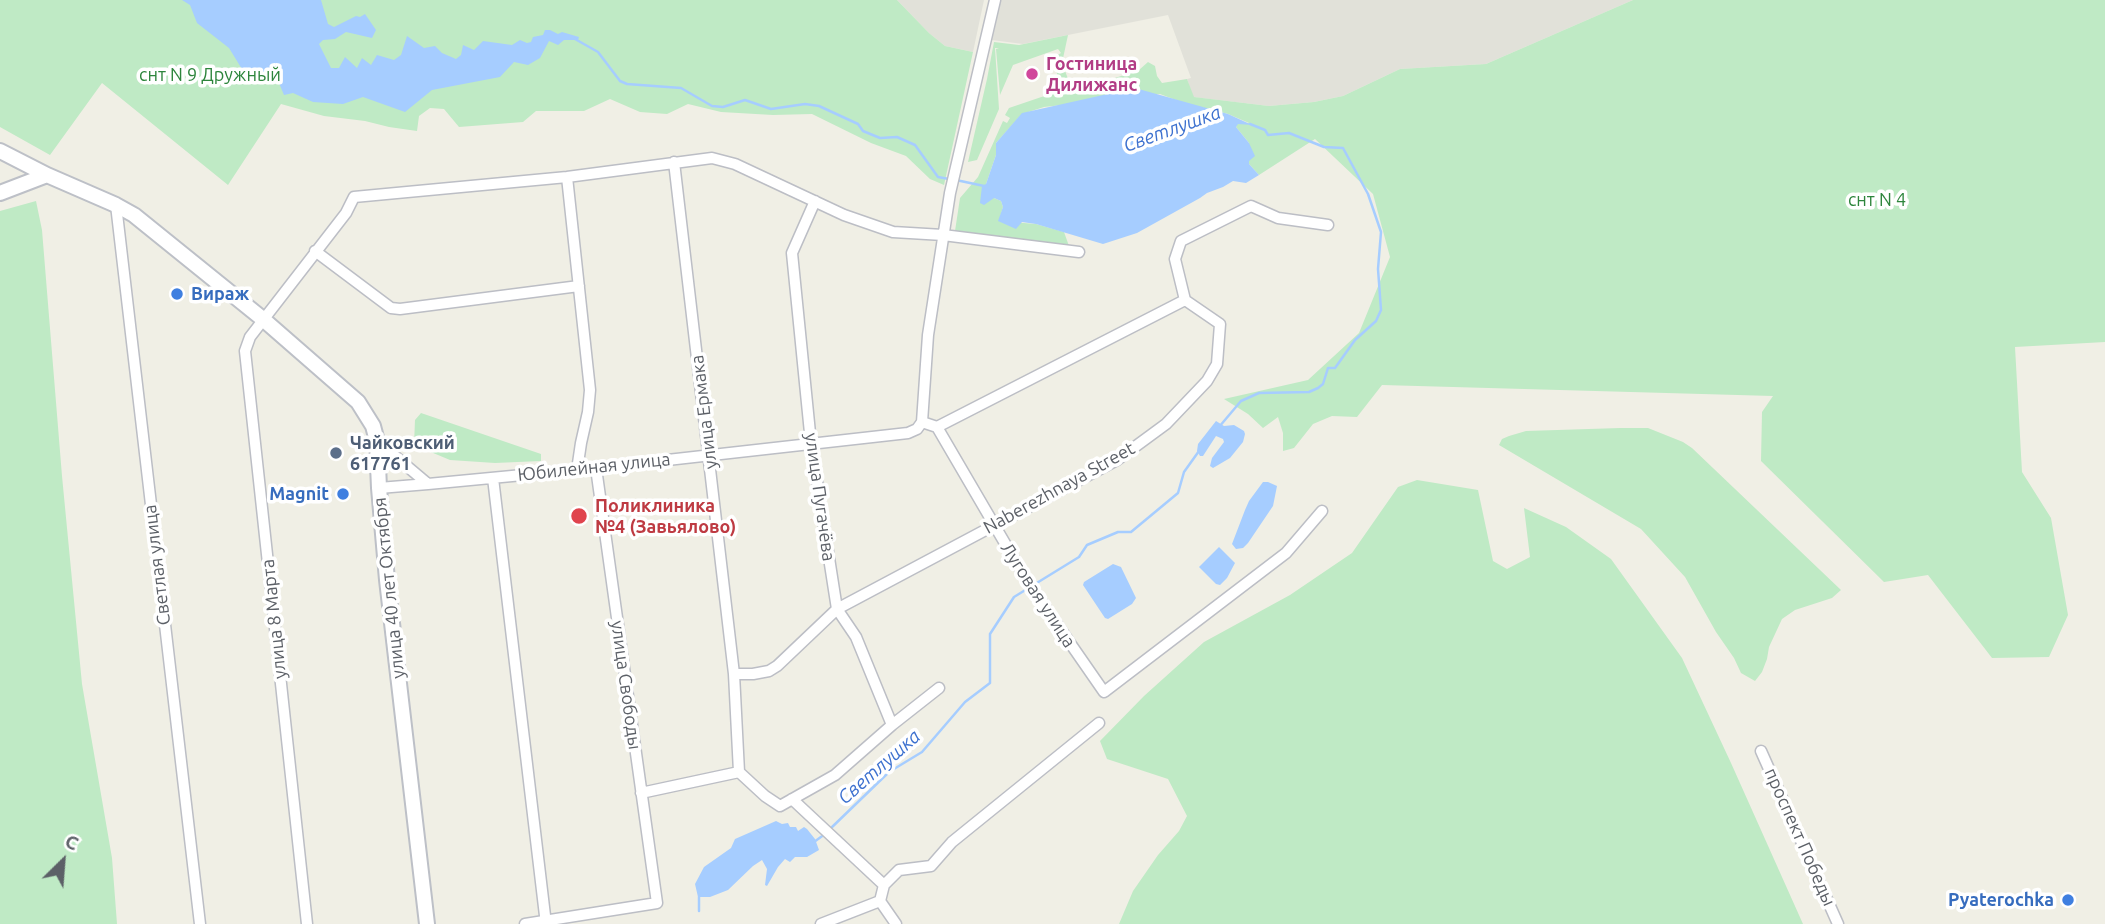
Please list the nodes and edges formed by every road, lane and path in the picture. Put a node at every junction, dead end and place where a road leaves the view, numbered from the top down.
1 (995, 0) edge
2 (0, 151) edge
3 (674, 162) junction
4 (47, 175) junction
5 (567, 177) junction
6 (0, 193) edge
7 (816, 201) junction
8 (116, 205) junction
9 (1328, 225) dead end
10 (943, 235) junction
11 (316, 251) junction
12 (1079, 252) dead end
13 (579, 286) junction
14 (1185, 300) junction
15 (264, 320) junction
16 (922, 422) junction
17 (937, 427) junction
18 (377, 441) junction
19 (811, 443) junction
20 (709, 454) junction
21 (596, 468) junction
22 (577, 470) junction
23 (493, 478) junction
24 (428, 484) junction
25 (379, 488) junction
26 (1322, 511) dead end
27 (993, 526) junction
28 (836, 609) junction
29 (734, 674) junction
30 (939, 688) dead end
31 (1099, 723) dead end
32 (892, 725) junction
33 (1761, 751) dead end
34 (739, 772) junction
35 (642, 793) junction
36 (792, 799) junction
37 (884, 885) junction
38 (880, 901) junction
39 (545, 923) edge
40 (200, 924) edge
41 (307, 924) edge
42 (427, 924) edge
43 (525, 924) edge
44 (821, 924) edge
45 (896, 924) edge
46 (1838, 924) edge

1 - 10 street
2 - 4 main road, улица 40 лет Октября
3 - 5 street, улица 8 Марта
3 - 7 street, улица 8 Марта
3 - 20 street, улица Ермака
4 - 6 main road
4 - 8 main road, улица 40 лет Октября
5 - 11 street, улица 8 Марта
5 - 13 street
7 - 10 street, улица 8 Марта
7 - 19 street, улица Пугачёва
8 - 15 main road, улица 40 лет Октября
8 - 40 street, Светлая улица
9 - 14 street
10 - 12 street, улица 8 Марта
10 - 16 street
11 - 13 street
11 - 15 street, улица 8 Марта
13 - 22 street
14 - 17 street
14 - 27 street, Naberezhnaya Street
15 - 18 main road, улица 40 лет Октября
15 - 41 street, улица 8 Марта
16 - 17 street
16 - 19 street, Юбилейная улица
17 - 27 street, Луговая улица
18 - 24 street
18 - 25 main road, улица 40 лет Октября
19 - 20 street, Юбилейная улица
19 - 28 street, улица Пугачёва
20 - 21 street, Юбилейная улица
20 - 29 street, улица Ермака
21 - 22 street, Юбилейная улица
21 - 35 street, улица Свободы
22 - 23 street, Юбилейная улица
23 - 24 street, Юбилейная улица
23 - 39 street
24 - 25 street, Юбилейная улица
25 - 42 main road, улица 40 лет Октября
26 - 27 street, Луговая улица
27 - 28 street, Naberezhnaya Street
28 - 29 street, Naberezhnaya Street
28 - 32 street, улица Пугачёва
29 - 34 street, улица Ермака
30 - 32 street
31 - 37 street
32 - 36 street
33 - 46 street, проспект Победы
34 - 35 street
34 - 36 street
35 - 39 street, улица Свободы
36 - 37 street
37 - 38 street
38 - 44 street
38 - 45 street
39 - 43 street

